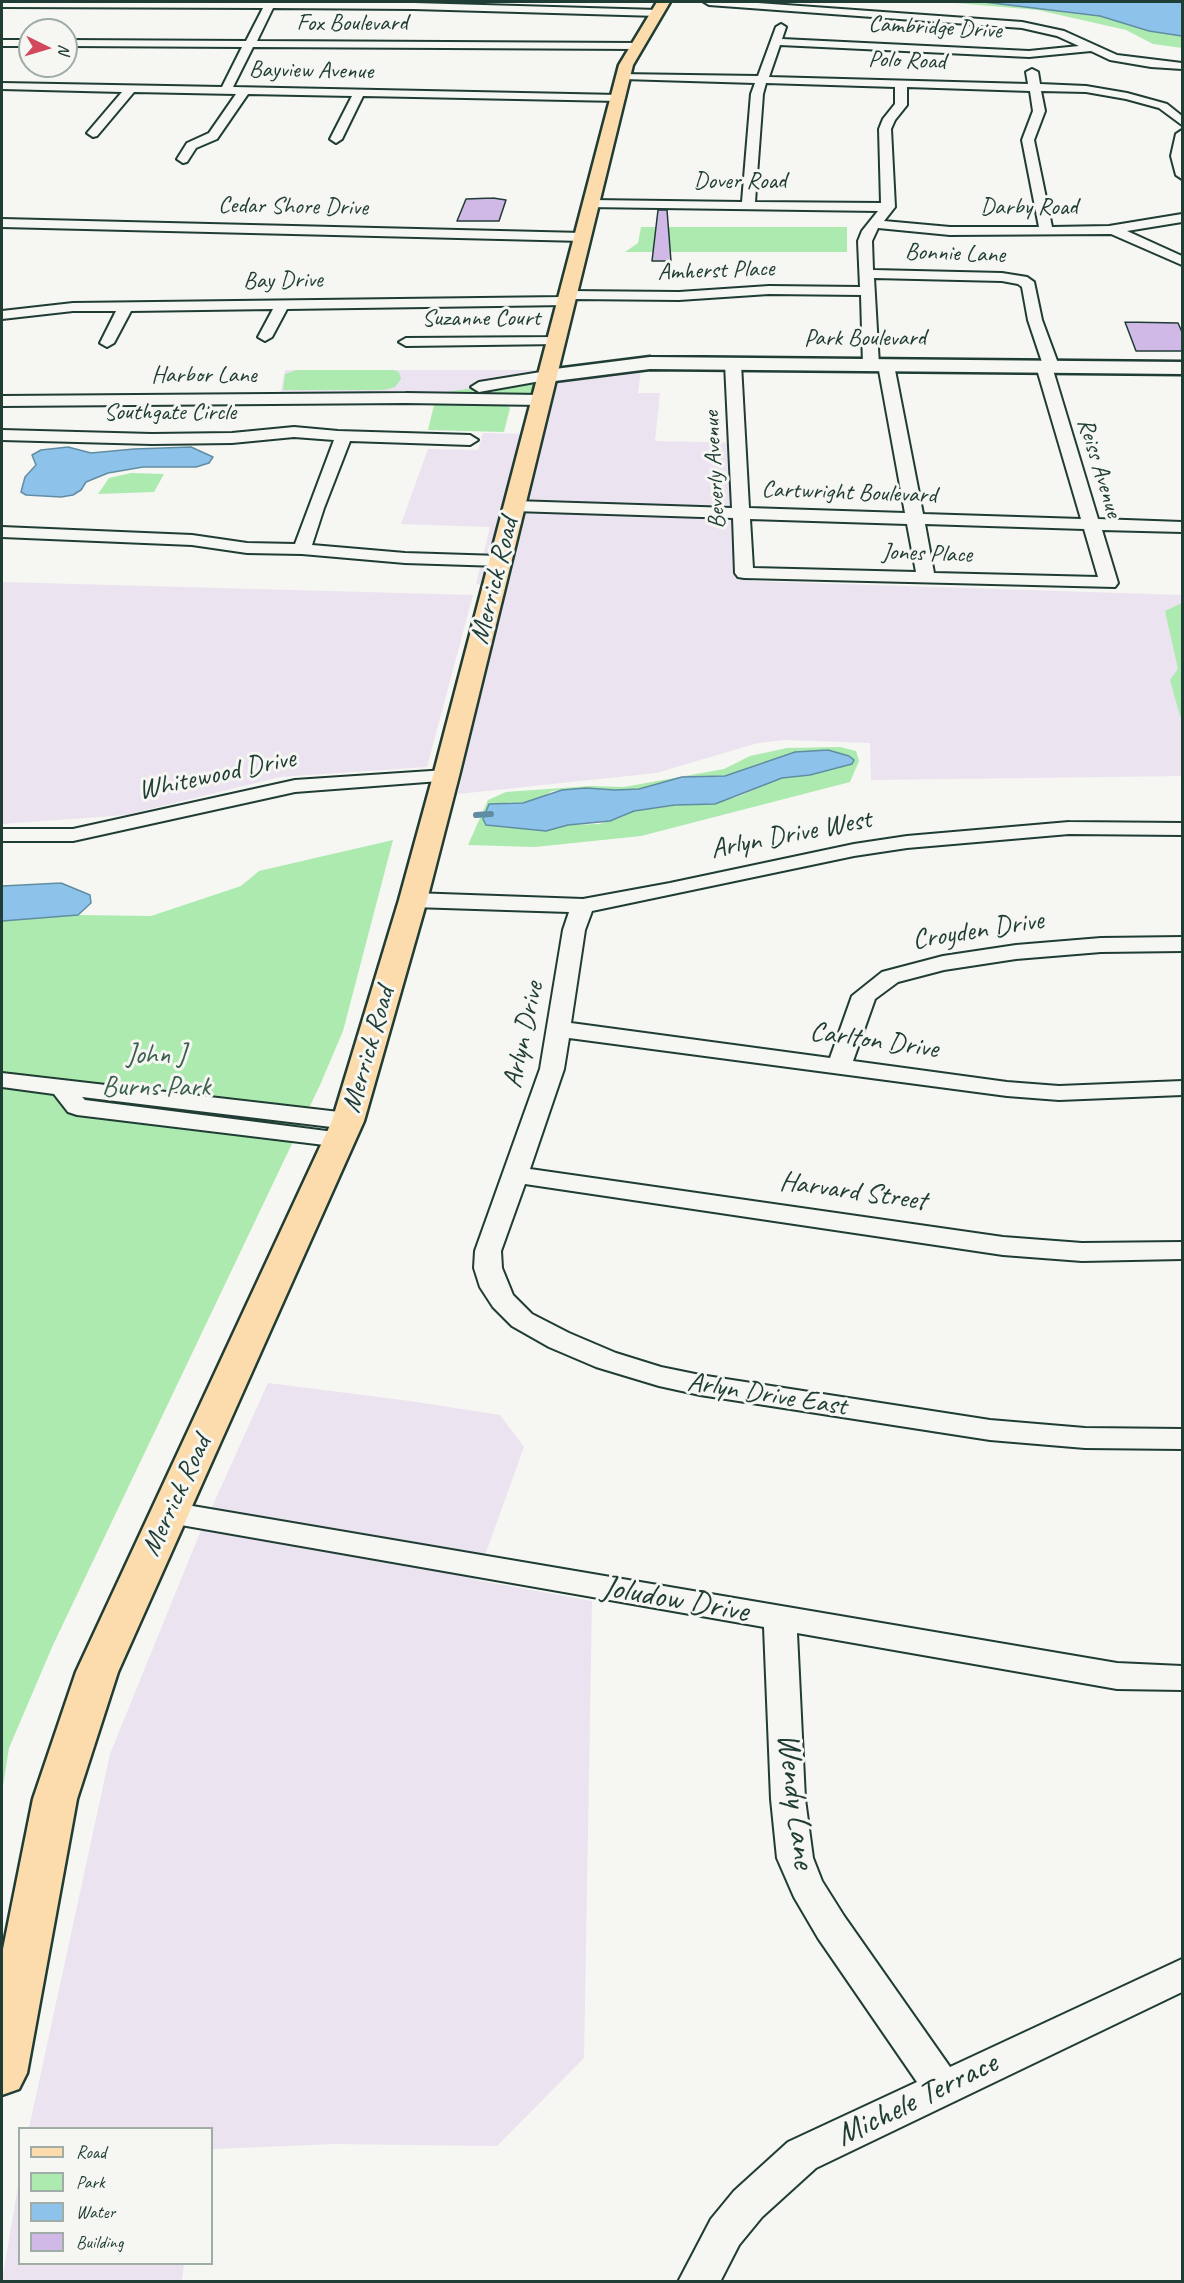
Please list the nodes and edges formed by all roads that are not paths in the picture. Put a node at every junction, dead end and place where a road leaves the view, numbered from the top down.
1 (709, 2) edge
2 (270, 3) edge
3 (2, 4) edge
4 (450, 4) edge
5 (660, 7) edge
6 (788, 7) junction
7 (776, 42) junction
8 (2, 43) edge
9 (18, 43) edge
10 (78, 43) edge
11 (249, 44) junction
12 (637, 46) junction
13 (1092, 48) junction
14 (1029, 54) junction
15 (1182, 66) edge
16 (623, 76) junction
17 (761, 80) junction
18 (901, 83) junction
19 (1035, 87) junction
20 (131, 88) junction
21 (226, 90) junction
22 (4, 91) edge
23 (244, 91) junction
24 (359, 93) junction
25 (619, 98) junction
26 (1180, 104) dead end
27 (1163, 106) junction
28 (1182, 121) edge
29 (93, 134) dead end
30 (1182, 134) edge
31 (336, 139) dead end
32 (183, 159) dead end
33 (1182, 175) edge
34 (591, 204) junction
35 (748, 205) junction
36 (888, 207) junction
37 (1182, 218) edge
38 (2, 223) edge
39 (18, 224) junction
40 (875, 224) junction
41 (1114, 230) junction
42 (1046, 231) junction
43 (7, 237) dead end
44 (583, 237) junction
45 (1182, 261) edge
46 (865, 274) junction
47 (866, 291) junction
48 (567, 298) junction
49 (283, 303) junction
50 (126, 306) junction
51 (2, 315) edge
52 (265, 337) dead end
53 (406, 342) dead end
54 (107, 343) dead end
55 (552, 358) junction
56 (733, 364) junction
57 (878, 365) junction
58 (1047, 366) junction
59 (1182, 368) edge
60 (406, 398) junction
61 (192, 400) junction
62 (212, 400) junction
63 (541, 400) junction
64 (2, 401) edge
65 (2, 435) edge
66 (338, 436) junction
67 (182, 439) junction
68 (202, 439) junction
69 (470, 440) dead end
70 (514, 506) junction
71 (742, 514) junction
72 (915, 519) junction
73 (1091, 525) junction
74 (1182, 527) edge
75 (2, 532) edge
76 (302, 549) junction
77 (500, 561) junction
78 (744, 573) joint
79 (926, 578) junction
80 (1109, 583) joint
81 (446, 776) junction
82 (1182, 829) edge
83 (2, 835) edge
84 (413, 900) junction
85 (583, 906) junction
86 (1182, 944) edge
87 (558, 1029) junction
88 (839, 1066) junction
89 (2, 1080) edge
90 (1182, 1088) edge
91 (344, 1130) junction
92 (516, 1175) junction
93 (1182, 1251) edge
94 (1182, 1439) edge
95 (169, 1512) junction
96 (780, 1618) junction
97 (1182, 1678) edge
98 (1182, 1975) edge
99 (3, 2051) edge
100 (942, 2087) junction
101 (698, 2282) edge

1 - 6 street
2 - 3 street
2 - 4 street
2 - 11 street
4 - 5 street
5 - 12 main road, Merrick Road
6 - 7 street
6 - 13 street
7 - 14 street, Cambridge Drive
7 - 17 street
8 - 9 street
10 - 11 street, Fox Boulevard
11 - 12 street, Fox Boulevard
11 - 21 street
12 - 16 main road, Merrick Road
13 - 14 street, Cambridge Drive
13 - 15 street
14 - 19 street
16 - 17 street, Polo Road
16 - 25 main road, Merrick Road
17 - 18 street, Polo Road
17 - 35 street
18 - 19 street, Polo Road
18 - 36 street
19 - 27 street, Polo Road
19 - 42 street
20 - 21 street, Bayview Avenue
20 - 22 street, Bayview Avenue
20 - 29 street
21 - 23 street, Bayview Avenue
23 - 24 street, Bayview Avenue
23 - 32 street
24 - 25 street, Bayview Avenue
24 - 31 street
25 - 34 main road, Merrick Road
26 - 27 street
27 - 28 street, Polo Road
30 - 33 street
34 - 35 street, Dover Road
34 - 44 main road, Merrick Road
35 - 36 street, Dover Road
36 - 40 street
37 - 41 street, Darby Road
38 - 39 street, Cedar Shore Drive
39 - 43 street
39 - 44 street, Cedar Shore Drive
40 - 42 street, Darby Road
40 - 46 street
41 - 42 street, Darby Road
41 - 45 street
44 - 48 main road, Merrick Road
46 - 47 street
46 - 58 street, Bonnie Lane
47 - 48 street, Amherst Place
47 - 57 street
48 - 49 street, Bay Drive
48 - 55 main road, Merrick Road
49 - 50 street, Bay Drive
49 - 52 street
50 - 51 street, Bay Drive
50 - 54 street
53 - 55 street, Suzanne Court
55 - 56 main road, Park Boulevard
55 - 60 street, Harbor Lane
55 - 63 main road, Merrick Road
56 - 57 main road, Park Boulevard
56 - 71 street, Beverly Avenue
57 - 58 main road, Park Boulevard
57 - 72 street
58 - 59 main road, Park Boulevard
58 - 73 street, Reiss Avenue
60 - 62 street, Harbor Lane
60 - 63 street, Harbor Lane
61 - 62 street, Harbor Lane
61 - 64 street, Harbor Lane
61 - 67 street
62 - 68 street
63 - 70 main road, Merrick Road
65 - 67 street, Southgate Circle
66 - 68 street, Southgate Circle
66 - 69 street, Southgate Circle
66 - 76 street
67 - 68 street, Southgate Circle
70 - 71 street, Cartwright Boulevard
70 - 77 main road, Merrick Road
71 - 72 street, Cartwright Boulevard
71 - 78 street, Beverly Avenue
72 - 73 street, Cartwright Boulevard
72 - 79 street
73 - 74 street, Cartwright Boulevard
73 - 80 street, Reiss Avenue
75 - 76 street
76 - 77 street
77 - 81 main road, Merrick Road
78 - 79 street, Jones Place
79 - 80 street, Jones Place
81 - 83 street, Whitewood Drive
81 - 84 main road, Merrick Road
82 - 85 street, Arlyn Drive West
84 - 85 street, Arlyn Drive West
84 - 91 main road, Merrick Road
85 - 87 street, Arlyn Drive
86 - 88 street, Croyden Drive
87 - 88 street, Carlton Drive
87 - 92 street, Arlyn Drive
88 - 90 street, Carlton Drive
89 - 91 street
91 - 95 main road, Merrick Road
92 - 93 street, Harvard Street
92 - 94 street, Arlyn Drive East
95 - 96 street, Joludow Drive
95 - 99 main road, Merrick Road
96 - 97 street, Joludow Drive
96 - 100 street, Wendy Lane
98 - 100 street, Michele Terrace
100 - 101 street, Michele Terrace

